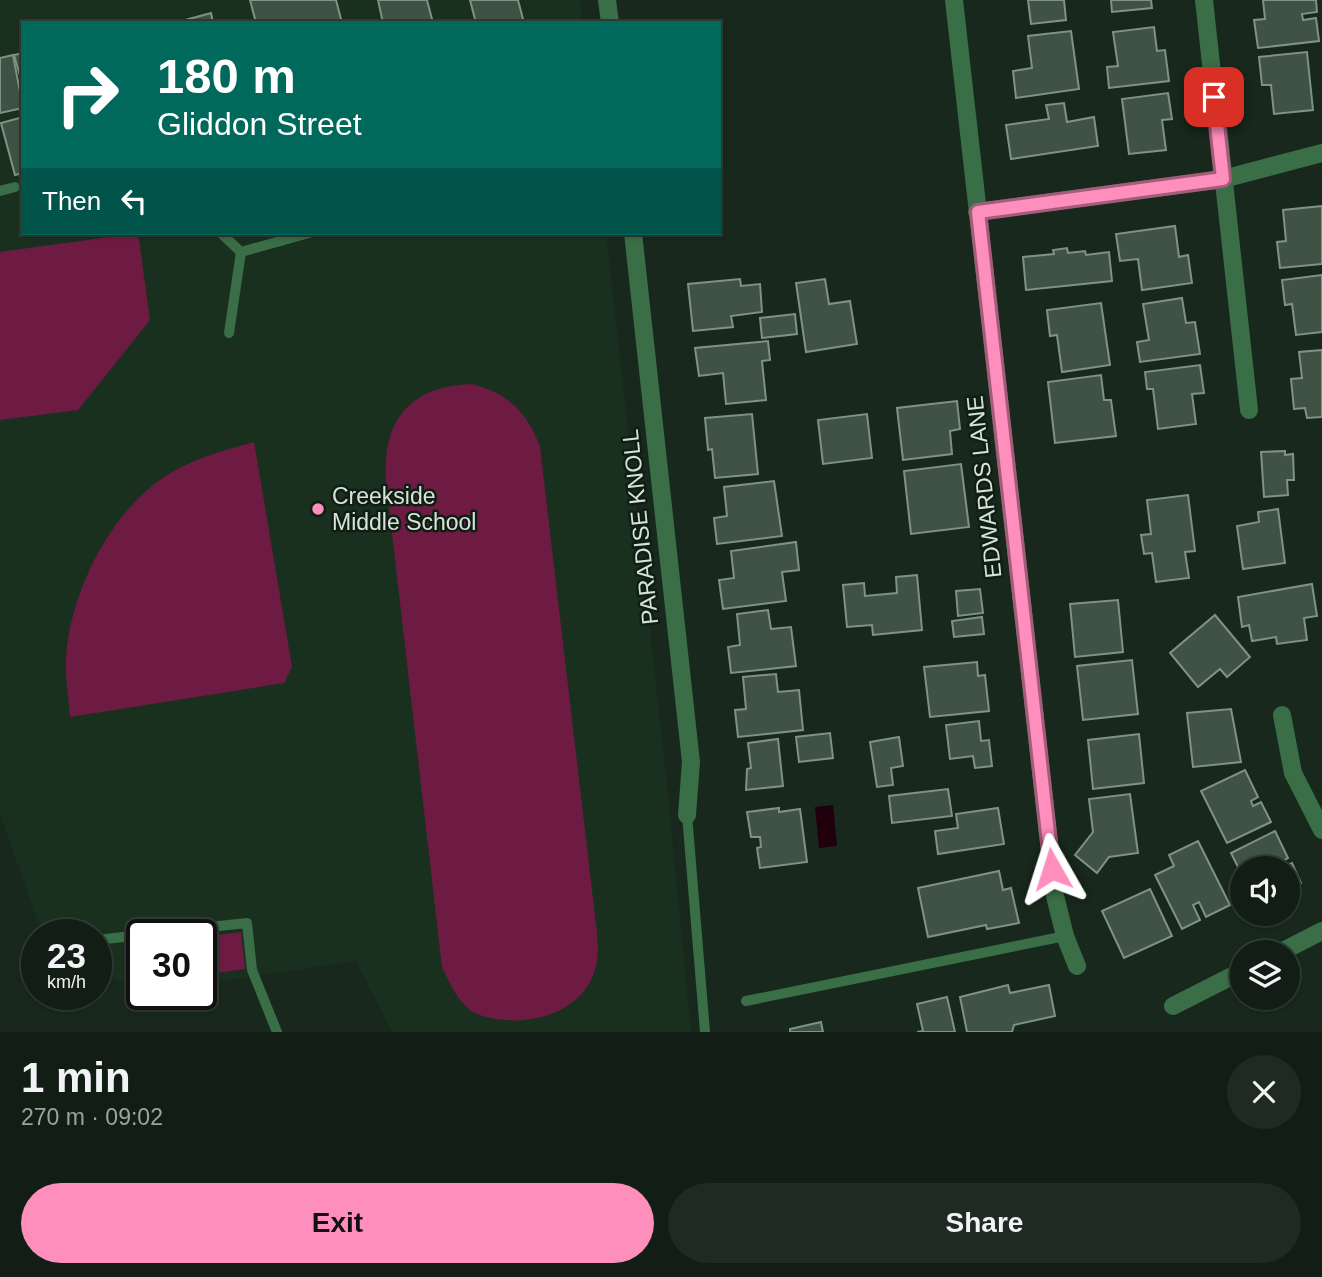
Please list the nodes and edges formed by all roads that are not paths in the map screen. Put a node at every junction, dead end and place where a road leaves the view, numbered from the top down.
1 (607, 0) edge
2 (954, 0) edge
3 (1204, 0) edge
4 (610, 21) edge
5 (1322, 153) edge
6 (1223, 179) junction
7 (15, 187) dead end
8 (0, 191) edge
9 (978, 212) junction
10 (223, 235) edge
11 (301, 235) edge
12 (633, 235) edge
13 (241, 251) junction
14 (229, 333) dead end
15 (1249, 410) dead end
16 (1282, 715) dead end
17 (687, 815) joint
18 (1322, 830) edge
19 (217, 926) edge
20 (1322, 931) edge
21 (1065, 936) junction
22 (1300, 942) edge
23 (1077, 966) dead end
24 (1230, 977) edge
25 (746, 1000) dead end
26 (1173, 1006) dead end
27 (277, 1032) edge
28 (705, 1032) edge

1 - 4 street
2 - 9 street, EDWARDS LANE
3 - 6 street
5 - 6 street
6 - 9 street
6 - 15 street
7 - 8 lane
9 - 21 street, EDWARDS LANE
10 - 13 lane
11 - 13 lane
12 - 17 street, PARADISE KNOLL
13 - 14 lane
16 - 18 street
17 - 28 lane
19 - 27 lane
20 - 22 street
21 - 23 street, EDWARDS LANE
21 - 25 lane
24 - 26 street

